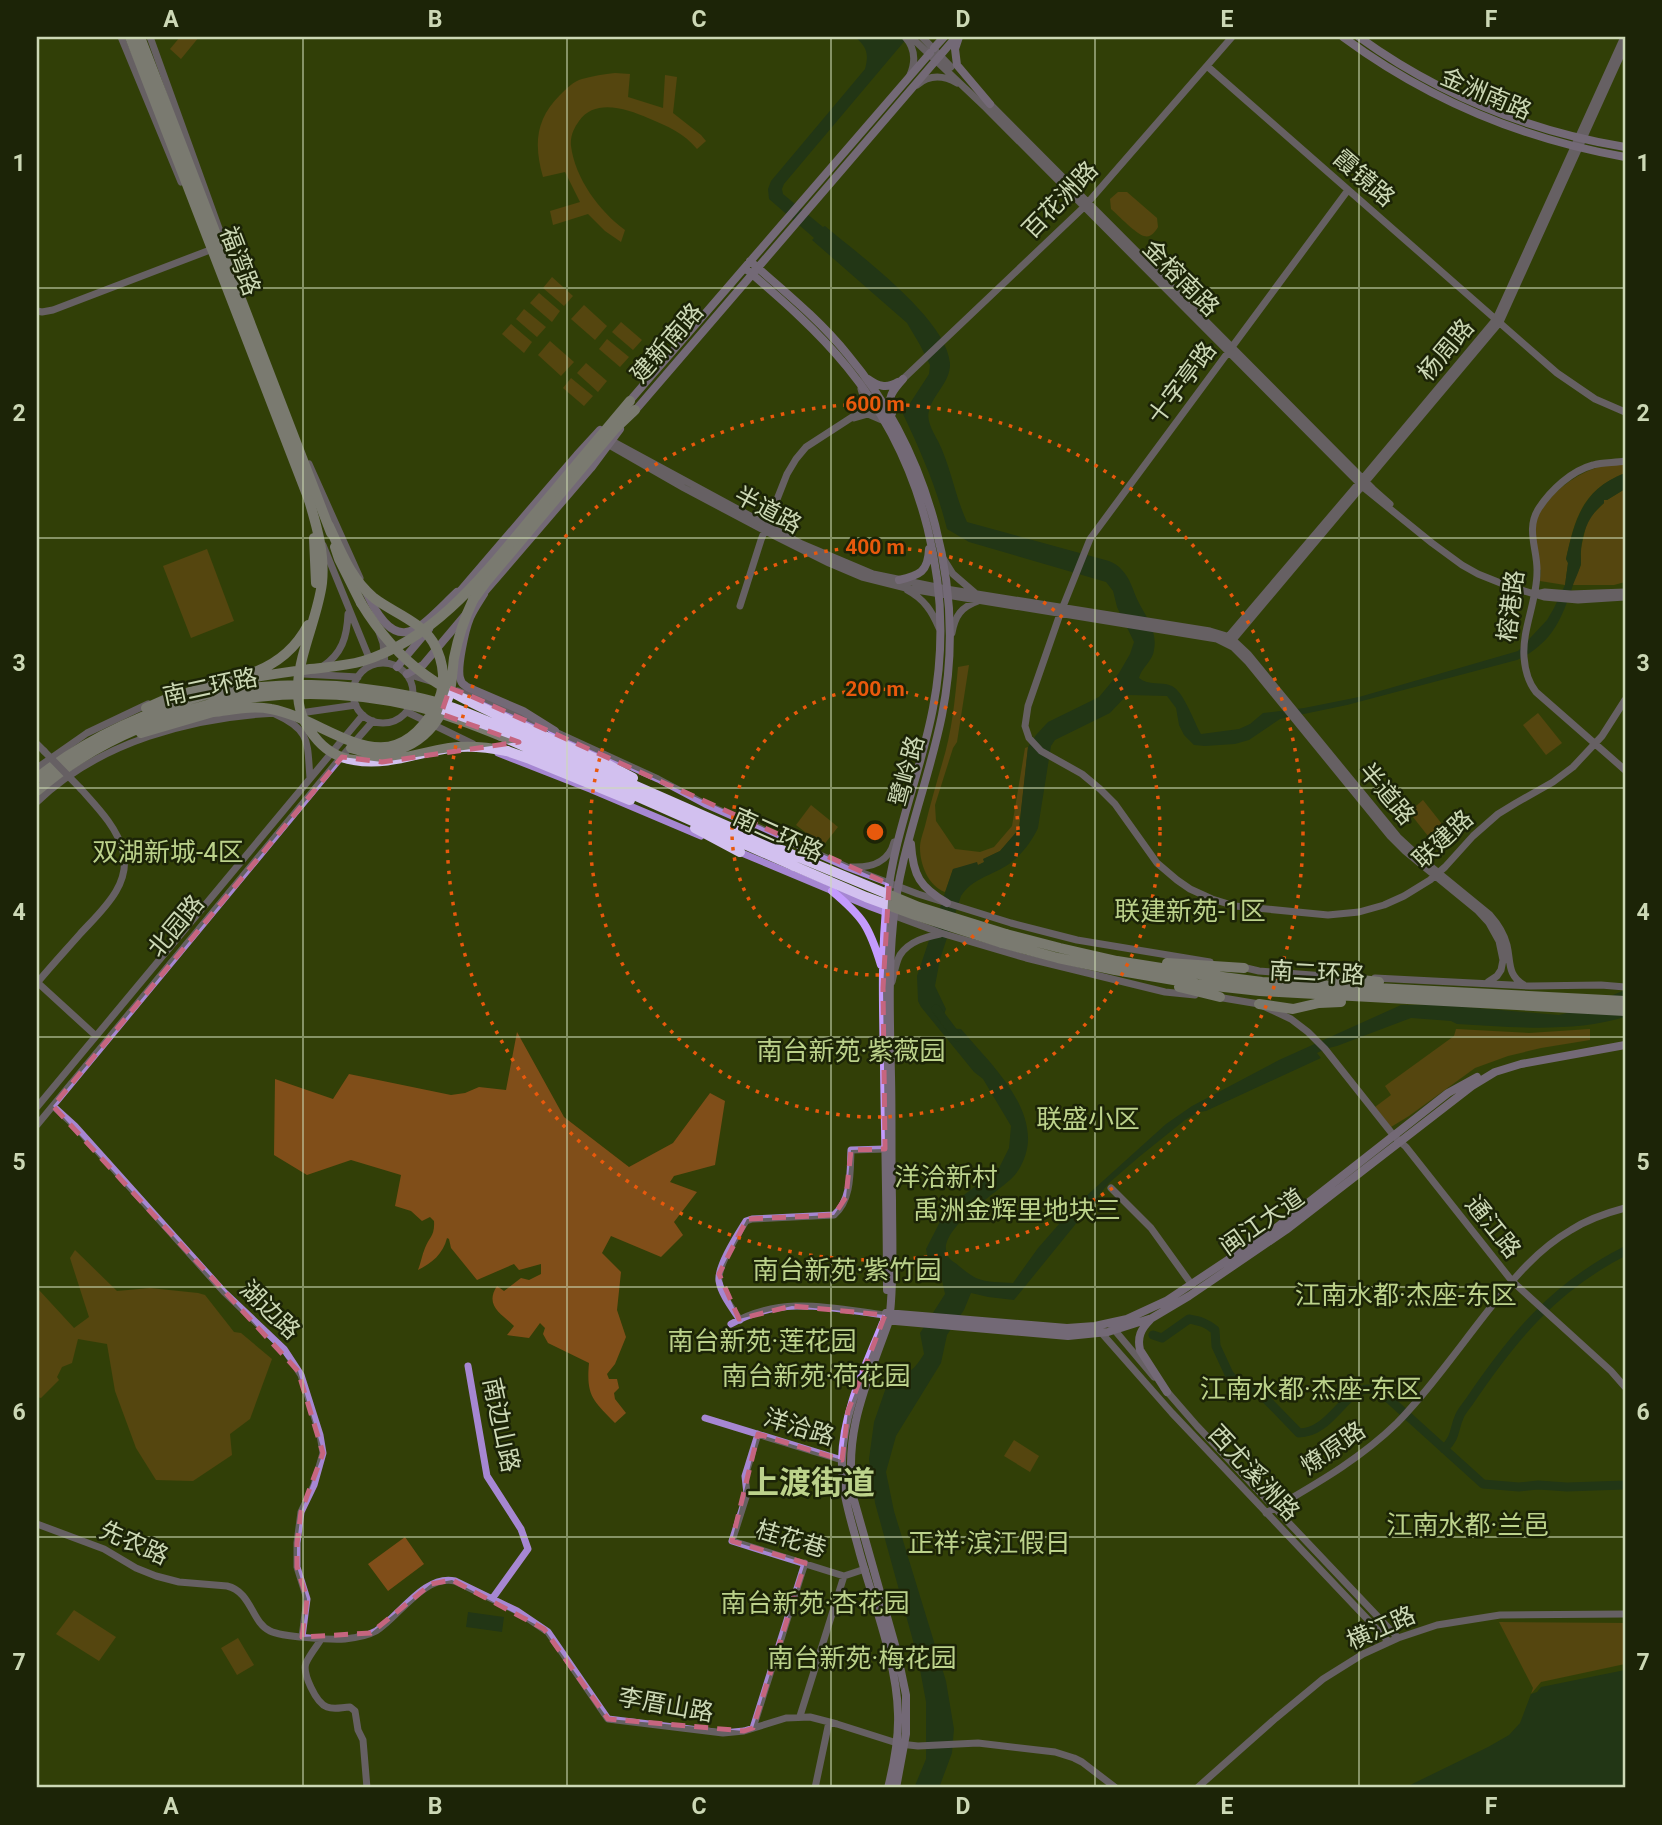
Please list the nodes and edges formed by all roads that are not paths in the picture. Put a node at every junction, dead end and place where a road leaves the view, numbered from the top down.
1 (121, 37) edge
2 (130, 37) edge
3 (141, 37) edge
4 (150, 37) edge
5 (905, 37) edge
6 (911, 37) edge
7 (922, 37) edge
8 (944, 37) edge
9 (958, 37) edge
10 (1232, 37) edge
11 (1343, 37) edge
12 (1359, 37) edge
13 (1624, 37) edge
14 (1625, 46) edge
15 (935, 54) junction
16 (1208, 66) junction
17 (908, 78) junction
18 (963, 86) junction
19 (901, 100) junction
20 (990, 104) junction
21 (1579, 144) junction
22 (1625, 148) edge
23 (1625, 157) edge
24 (1348, 190) junction
25 (1086, 205) junction
26 (801, 209) junction
27 (210, 250) junction
28 (751, 268) junction
29 (37, 311) edge
30 (1498, 321) junction
31 (1230, 351) junction
32 (848, 368) junction
33 (865, 377) junction
34 (903, 379) junction
35 (633, 405) junction
36 (1625, 411) edge
37 (847, 421) junction
38 (885, 422) junction
39 (897, 428) junction
40 (610, 443) junction
41 (1625, 461) edge
42 (1363, 483) junction
43 (313, 498) junction
44 (329, 526) junction
45 (766, 528) junction
46 (929, 535) junction
47 (941, 554) junction
48 (472, 578) junction
49 (360, 579) junction
50 (899, 583) junction
51 (491, 584) junction
52 (943, 591) junction
53 (1535, 594) junction
54 (1625, 595) edge
55 (978, 597) junction
56 (740, 606) dead end
57 (348, 610) junction
58 (1061, 610) junction
59 (940, 630) junction
60 (1228, 640) junction
61 (950, 647) junction
62 (385, 663) junction
63 (372, 665) junction
64 (397, 667) junction
65 (311, 673) junction
66 (407, 674) junction
67 (358, 677) junction
68 (229, 681) junction
69 (209, 699) junction
70 (1625, 700) edge
71 (356, 705) junction
72 (407, 712) junction
73 (274, 713) junction
74 (363, 715) junction
75 (373, 721) junction
76 (312, 724) junction
77 (506, 729) junction
78 (555, 732) junction
79 (109, 737) junction
80 (37, 744) edge
81 (1596, 745) junction
82 (37, 768) edge
83 (1625, 770) edge
84 (37, 778) edge
85 (310, 778) junction
86 (37, 791) edge
87 (37, 803) edge
88 (673, 817) junction
89 (904, 819) junction
90 (706, 827) junction
91 (910, 832) junction
92 (740, 852) junction
93 (796, 861) junction
94 (847, 867) junction
95 (1437, 875) junction
96 (889, 884) junction
97 (899, 887) junction
98 (832, 891) junction
99 (947, 903) junction
100 (890, 914) junction
101 (941, 933) junction
102 (1116, 965) junction
103 (1244, 968) junction
104 (883, 973) junction
105 (1336, 976) junction
106 (37, 983) edge
107 (1487, 983) junction
108 (1525, 985) junction
109 (1625, 987) edge
110 (890, 989) junction
111 (1413, 995) junction
112 (1220, 997) junction
113 (1625, 1001) edge
114 (1259, 1004) junction
115 (1625, 1011) edge
116 (96, 1036) junction
117 (1625, 1039) edge
118 (1625, 1045) edge
119 (53, 1105) junction
120 (37, 1107) edge
121 (37, 1125) edge
122 (1397, 1139) junction
123 (885, 1149) junction
124 (1111, 1188) dead end
125 (1625, 1209) edge
126 (1512, 1281) junction
127 (1192, 1285) junction
128 (887, 1316) junction
129 (1152, 1318) junction
130 (740, 1320) junction
131 (731, 1324) dead end
132 (1112, 1327) junction
133 (1098, 1330) junction
134 (468, 1366) dead end
135 (1625, 1387) edge
136 (1167, 1392) junction
137 (705, 1418) dead end
138 (758, 1434) junction
139 (842, 1460) junction
140 (1275, 1508) junction
141 (1265, 1513) junction
142 (37, 1524) edge
143 (805, 1563) junction
144 (865, 1569) junction
145 (844, 1576) junction
146 (492, 1599) junction
147 (1625, 1614) edge
148 (302, 1637) junction
149 (322, 1638) junction
150 (1398, 1638) junction
151 (1389, 1642) junction
152 (800, 1716) junction
153 (829, 1722) junction
154 (753, 1728) junction
155 (900, 1744) junction
156 (367, 1788) edge
157 (815, 1788) edge
158 (888, 1788) edge
159 (896, 1788) edge
160 (1116, 1788) edge
161 (1196, 1788) edge

1 - 27 main road
2 - 43 highway, 福湾路
3 - 43 highway, 福湾路
4 - 49 main road
5 - 17 main road
6 - 15 main road
7 - 15 main road
8 - 15 main road, 建新南路
9 - 15 main road, 建新南路
9 - 20 main road
10 - 16 main road, 百花洲路
11 - 21 main road, 金洲南路
12 - 21 main road, 金洲南路
13 - 21 main road, 杨周路
14 - 21 main road, 杨周路
15 - 17 main road, 建新南路
15 - 18 main road, 金榕南路
15 - 19 main road, 建新南路
15 - 20 main road, 金榕南路
16 - 24 main road, 霞镜路
16 - 25 main road, 百花洲路
17 - 26 main road, 建新南路
18 - 19 main road
18 - 25 main road, 金榕南路
19 - 26 main road, 建新南路
20 - 25 main road, 金榕南路
21 - 22 main road, 金洲南路
21 - 23 main road, 金洲南路
21 - 30 main road, 杨周路
24 - 30 main road, 霞镜路
24 - 31 main road, 十字亭路
25 - 31 main road, 金榕南路
25 - 34 main road, 百花洲路
26 - 28 main road, 建新南路
27 - 29 main road
27 - 57 main road
28 - 32 main road, 鹭岭路
28 - 33 main road, 鹭岭路
28 - 35 main road, 建新南路
30 - 36 main road, 霞镜路
30 - 42 main road, 杨周路
31 - 42 main road, 金榕南路
31 - 58 main road, 十字亭路
32 - 37 main road
32 - 38 main road, 鹭岭路
33 - 34 main road
33 - 39 main road, 鹭岭路
34 - 39 main road
35 - 40 main road, 建新南路
35 - 48 main road, 建新南路
35 - 68 highway, bridge
35 - 76 highway, bridge
37 - 38 main road
37 - 45 main road
38 - 46 main road, 鹭岭路
39 - 47 main road, 鹭岭路
40 - 45 main road, 半道路
40 - 51 main road, 建新南路
41 - 53 main road, 榕港路
42 - 53 main road, 金榕南路
42 - 60 main road, 杨周路
43 - 44 highway
43 - 68 highway, bridge
43 - 88 highway, bridge
44 - 76 highway, bridge
44 - 77 highway, bridge
45 - 50 main road, 半道路
45 - 56 main road
46 - 50 main road
46 - 52 main road, 鹭岭路
47 - 52 main road, 鹭岭路
47 - 55 main road
48 - 49 main road
48 - 64 main road, 建新南路
49 - 62 main road
50 - 52 main road, 半道路
50 - 59 main road
51 - 66 main road, 建新南路
51 - 78 main road
52 - 55 main road, 半道路
52 - 59 main road, 鹭岭路
52 - 61 main road, 鹭岭路
53 - 54 main road, 金榕南路
53 - 81 main road, 榕港路
55 - 58 main road, 半道路
55 - 61 main road
57 - 63 main road
57 - 65 main road
58 - 60 main road, 半道路
58 - 95 main road, 联建路
59 - 89 main road, 鹭岭路
60 - 95 main road, 半道路
61 - 91 main road, 鹭岭路
62 - 63 main road
62 - 64 main road
63 - 67 main road
64 - 66 main road
65 - 67 main road
65 - 82 main road
66 - 72 main road
66 - 78 main road
67 - 71 main road
68 - 69 highway, bridge
69 - 76 highway, bridge
69 - 77 highway, 南二环路, bridge
69 - 79 highway, 南二环路
69 - 79 highway
70 - 81 main road, 联建路
71 - 73 main road
71 - 74 main road
72 - 75 main road
72 - 92 main road, 通江路
73 - 85 main road
73 - 87 main road
74 - 75 main road
74 - 85 main road, 北园路
75 - 119 main road, 北园路
77 - 90 highway, 南二环路
77 - 93 highway, 南二环路
78 - 94 main road
79 - 84 highway, 南二环路
79 - 86 highway, 南二环路
80 - 106 main road, bridge
81 - 83 main road, 榕港路
81 - 95 main road, 联建路
85 - 116 main road, 北园路
88 - 90 highway
88 - 92 highway
89 - 94 main road
89 - 96 main road, 鹭岭路
90 - 93 highway, 南二环路
91 - 97 main road, 鹭岭路
91 - 99 main road
92 - 98 main road, 通江路
93 - 102 highway, 南二环路, bridge
94 - 96 main road
95 - 107 main road, 半道路
95 - 108 main road, 半道路
96 - 97 main road
96 - 100 main road, 鹭岭路
97 - 99 main road
97 - 100 main road, 鹭岭路
98 - 100 main road, 通江路
98 - 104 main road
99 - 103 main road
100 - 101 main road, 通江路
100 - 104 main road, 鹭岭路
100 - 110 main road, 鹭岭路
101 - 110 main road
101 - 112 main road, 通江路
102 - 103 highway
102 - 111 highway, 南二环路
102 - 112 highway
103 - 105 main road
104 - 123 main road, 鹭岭路
105 - 107 main road
105 - 111 highway
106 - 116 main road
107 - 108 main road
108 - 109 main road
110 - 128 main road, 鹭岭路
111 - 113 highway, 南二环路
111 - 114 highway
111 - 115 highway, 南二环路
112 - 114 main road, 通江路
114 - 122 main road, 通江路
116 - 120 main road, 北园路
117 - 122 main road, 闽江大道
118 - 122 main road, 闽江大道
119 - 121 main road, 北园路
119 - 148 main road, 湖边路
122 - 126 main road, 通江路
122 - 127 main road, 闽江大道
122 - 129 main road, 闽江大道
123 - 128 main road, 鹭岭路
123 - 130 main road
124 - 127 main road
125 - 126 main road, 燎原路
126 - 135 main road, 通江路
126 - 140 main road, 燎原路
127 - 132 main road, 闽江大道
128 - 130 main road
128 - 133 main road, 闽江大道
128 - 139 main road
128 - 155 main road
129 - 132 main road, 闽江大道
129 - 136 main road
130 - 131 main road
132 - 133 main road, 闽江大道
132 - 136 main road, 西尤溪洲路
133 - 141 main road, 西尤溪洲路
134 - 146 main road, 南边山路
136 - 140 main road, 西尤溪洲路
137 - 138 main road, 洋洽路
138 - 139 main road, 洋洽路
138 - 143 main road, 桂花巷
139 - 144 main road
140 - 141 main road, 燎原路
140 - 150 main road, 西尤溪洲路
141 - 151 main road, 西尤溪洲路
142 - 148 main road, 先农路
143 - 145 main road, 桂花巷
143 - 154 main road
144 - 145 main road, 桂花巷
144 - 155 main road
145 - 152 main road
146 - 149 main road, 李厝山路
146 - 154 main road, 李厝山路
147 - 150 main road, 横江路
148 - 149 main road, 先农路
149 - 156 main road
150 - 151 main road, 横江路
151 - 161 main road, 横江路
152 - 153 main road, 李厝山路
152 - 154 main road, 李厝山路
153 - 155 main road, 李厝山路
153 - 157 main road
155 - 158 main road
155 - 159 main road
155 - 160 main road, 李厝山路

